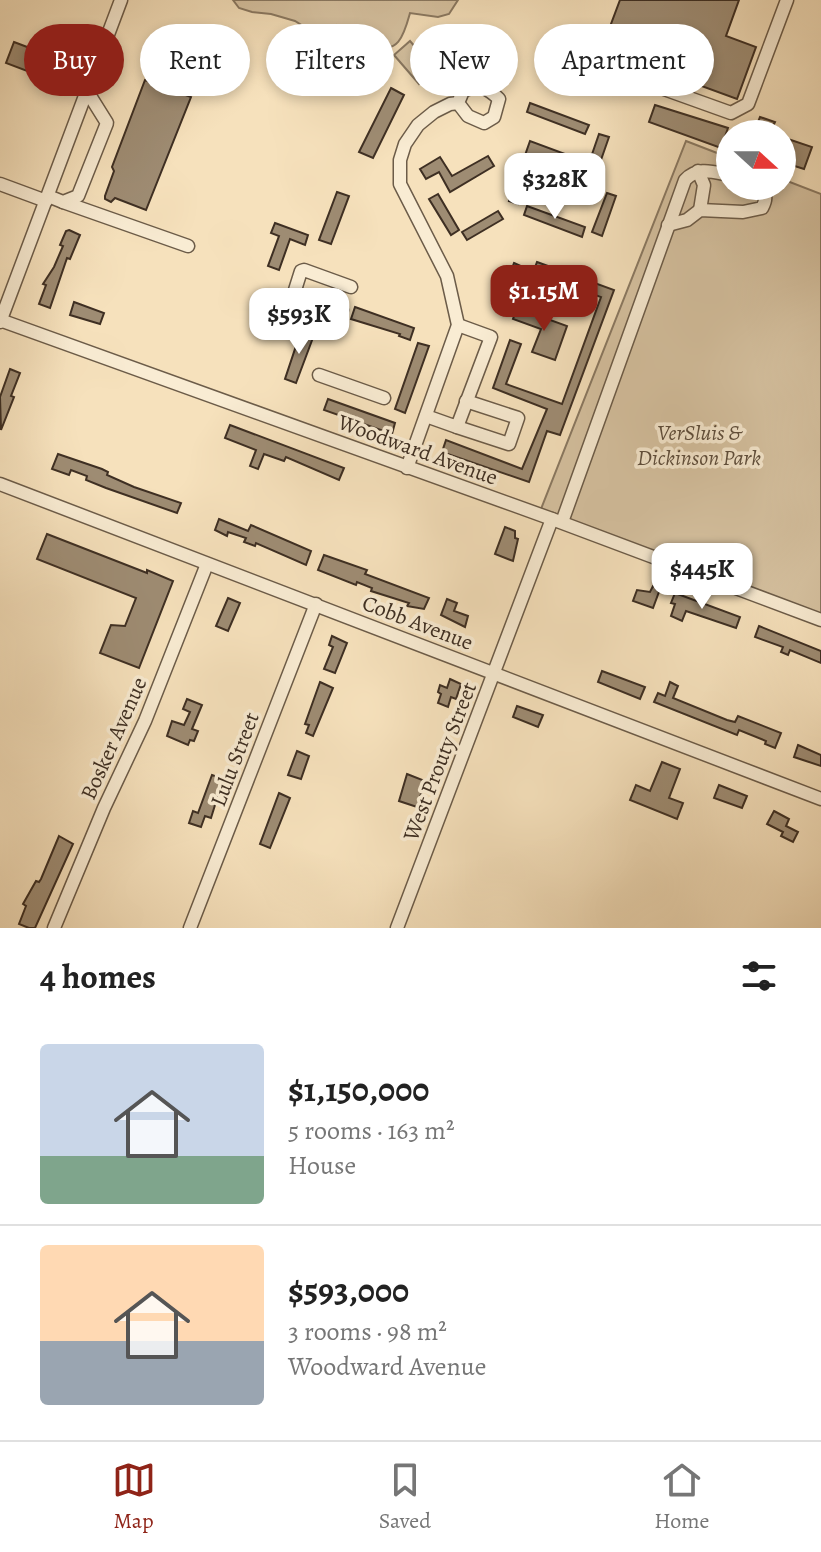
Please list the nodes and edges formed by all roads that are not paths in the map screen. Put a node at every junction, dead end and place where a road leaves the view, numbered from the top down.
1 (121, 0) edge
2 (787, 0) edge
3 (112, 24) edge
4 (85, 96) edge
5 (90, 96) edge
6 (684, 96) edge
7 (458, 103) dead end
8 (698, 171) junction
9 (716, 173) edge
10 (0, 184) edge
11 (78, 196) junction
12 (47, 198) junction
13 (764, 200) edge
14 (63, 202) junction
15 (87, 210) junction
16 (700, 210) junction
17 (668, 225) junction
18 (188, 246) dead end
19 (351, 287) dead end
20 (342, 310) dead end
21 (0, 321) edge
22 (458, 325) junction
23 (319, 375) dead end
24 (384, 398) dead end
25 (466, 401) junction
26 (426, 416) junction
27 (457, 427) junction
28 (407, 468) junction
29 (0, 484) edge
30 (557, 521) junction
31 (207, 564) junction
32 (316, 604) junction
33 (821, 620) edge
34 (493, 673) junction
35 (821, 799) edge
36 (54, 928) edge
37 (190, 928) edge
38 (397, 928) edge

1 - 3 street
2 - 6 street
4 - 12 street
5 - 11 street
7 - 22 street
8 - 9 street
8 - 16 street
8 - 17 street, West Prouty Street
10 - 12 street
11 - 14 street
11 - 15 street
12 - 14 street
12 - 21 street
13 - 16 street
14 - 15 street
15 - 18 street
16 - 17 street
17 - 30 street, West Prouty Street
19 - 20 street
21 - 28 street, Woodward Avenue
22 - 25 street
22 - 26 street
23 - 24 street
25 - 27 street
25 - 27 street
26 - 27 street
26 - 28 street
28 - 30 street, Woodward Avenue
29 - 31 street, Cobb Avenue
30 - 33 street, Woodward Avenue
30 - 34 street, West Prouty Street
31 - 32 street, Cobb Avenue
31 - 36 street, Bosker Avenue
32 - 34 street, Cobb Avenue
32 - 37 street, Lulu Street
34 - 35 street, Cobb Avenue
34 - 38 street, West Prouty Street

